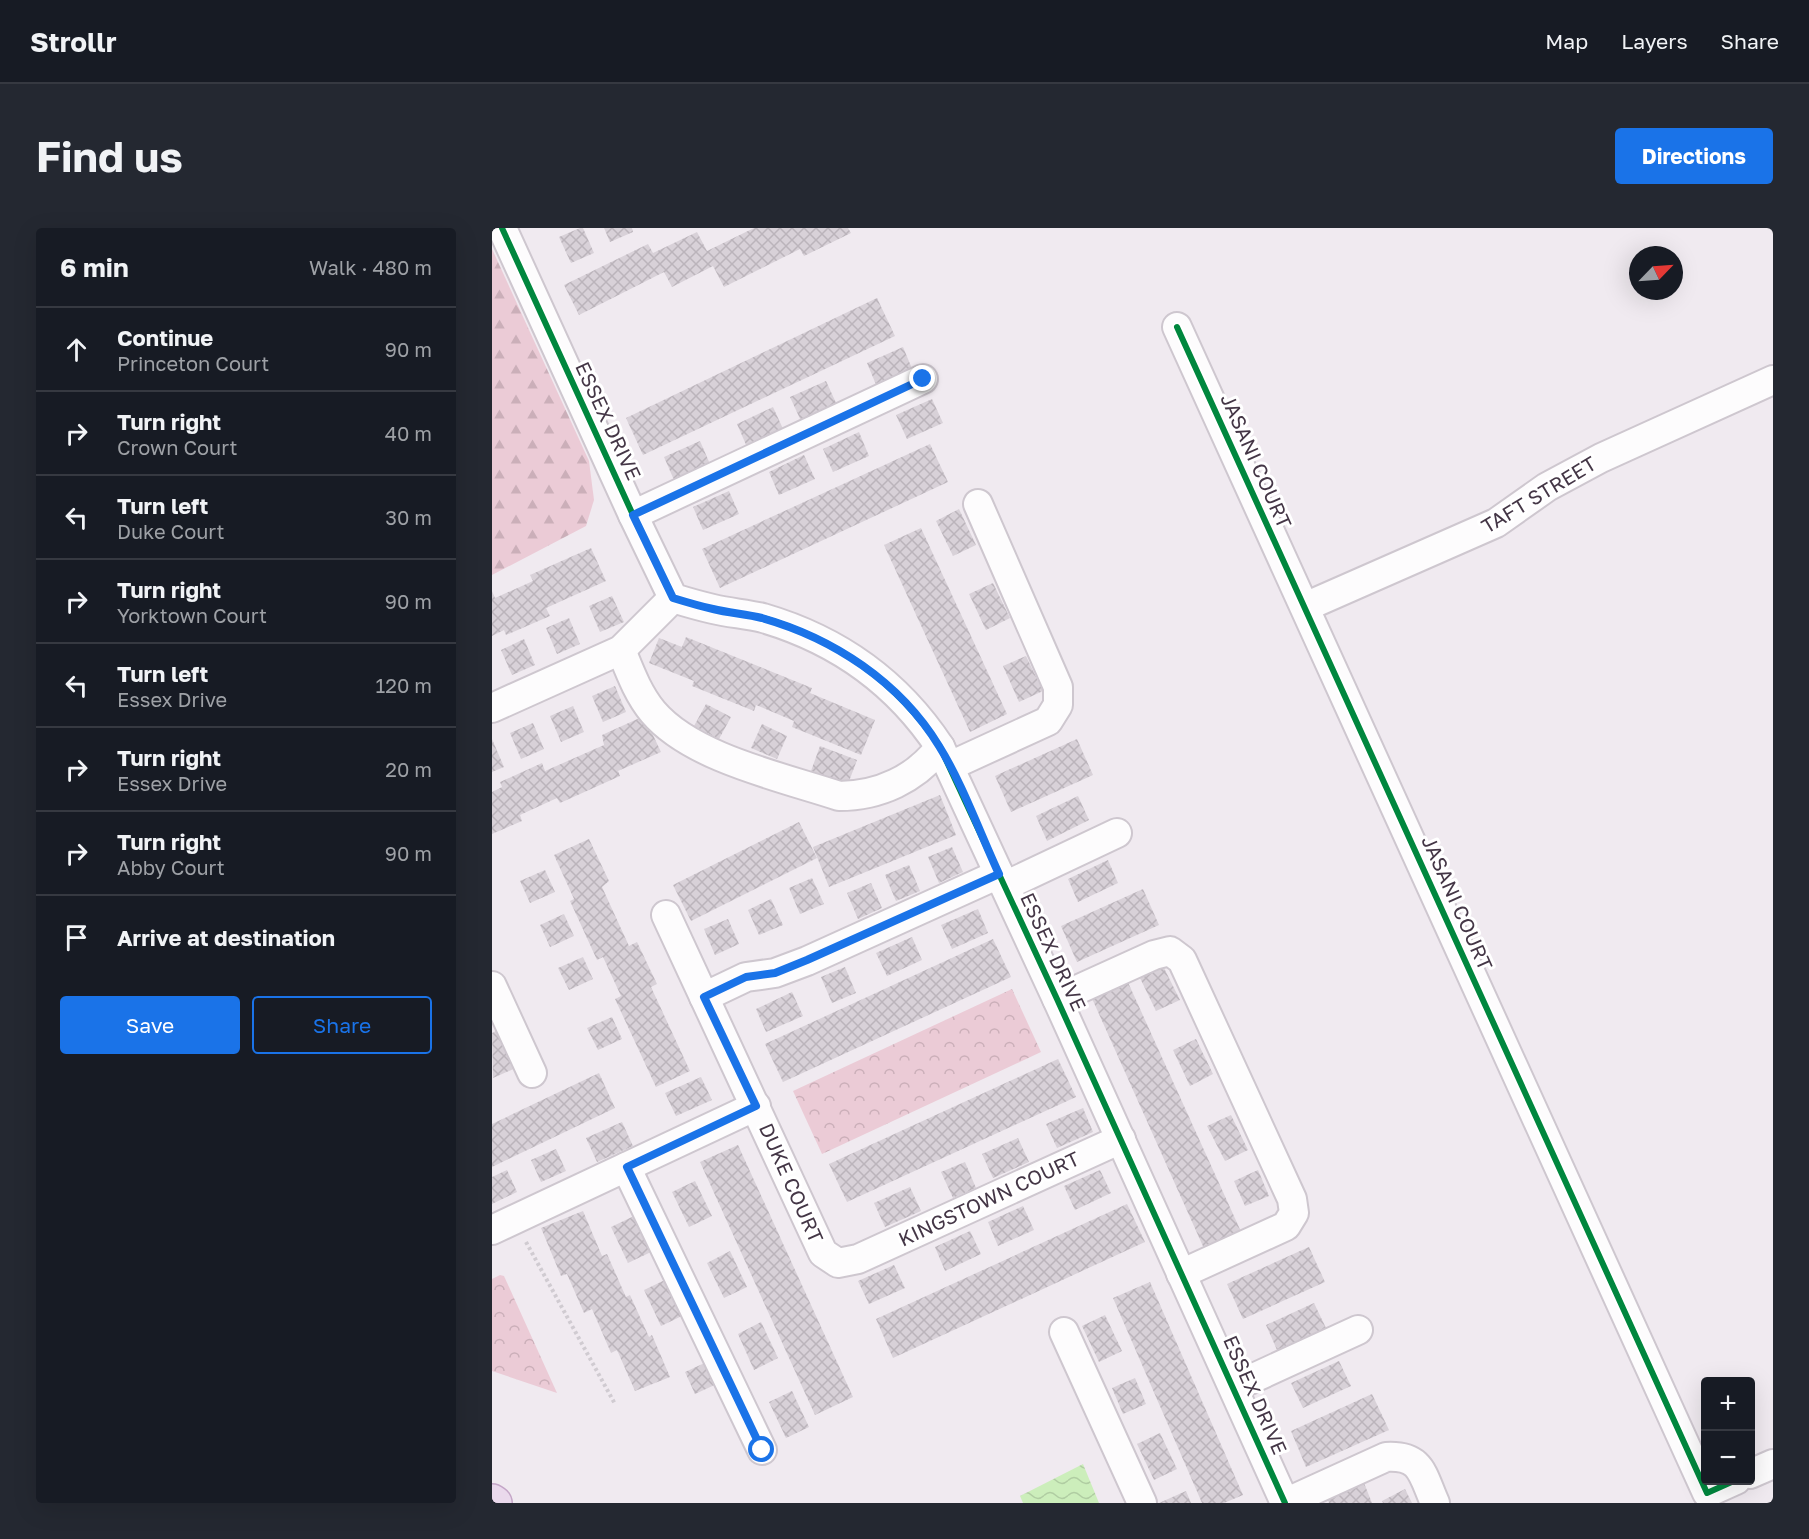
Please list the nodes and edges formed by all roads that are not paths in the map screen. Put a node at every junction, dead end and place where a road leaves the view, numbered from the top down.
1 (502, 228) edge
2 (1177, 327) dead end
3 (923, 379) dead end
4 (1773, 380) edge
5 (978, 504) dead end
6 (633, 515) junction
7 (673, 598) junction
8 (1305, 607) junction
9 (621, 650) junction
10 (492, 708) edge
11 (945, 756) junction
12 (1117, 832) dead end
13 (1002, 880) junction
14 (666, 915) dead end
15 (492, 986) edge
16 (704, 997) junction
17 (1057, 999) junction
18 (532, 1073) dead end
19 (756, 1106) junction
20 (1121, 1139) junction
21 (627, 1167) junction
22 (503, 1225) edge
23 (858, 1259) joint
24 (1181, 1274) junction
25 (1358, 1330) dead end
26 (1064, 1332) dead end
27 (1234, 1387) junction
28 (762, 1450) dead end
29 (1773, 1464) edge
30 (1755, 1472) edge
31 (1701, 1480) edge
32 (1703, 1485) edge
33 (1725, 1485) edge
34 (1142, 1503) edge
35 (1285, 1503) edge
36 (1435, 1503) edge

1 - 6 street, ESSEX DRIVE
2 - 8 street, JASANI COURT
3 - 6 street
4 - 8 street, TAFT STREET
5 - 11 street
6 - 7 street, ESSEX DRIVE
7 - 9 street
7 - 11 street, ESSEX DRIVE
8 - 31 street, JASANI COURT
9 - 10 street
9 - 11 street
11 - 13 street, ESSEX DRIVE
12 - 13 street
13 - 16 street
13 - 17 street, ESSEX DRIVE
14 - 16 street, DUKE COURT
15 - 18 street
16 - 19 street, DUKE COURT
17 - 20 street, ESSEX DRIVE
17 - 24 street
19 - 21 street
19 - 23 street, DUKE COURT
20 - 23 street, KINGSTOWN COURT
20 - 24 street, ESSEX DRIVE
21 - 22 street
21 - 28 street
24 - 27 street, ESSEX DRIVE
25 - 27 street
26 - 34 street
27 - 35 street, ESSEX DRIVE
29 - 30 street
32 - 33 street, JASANI COURT
35 - 36 street

